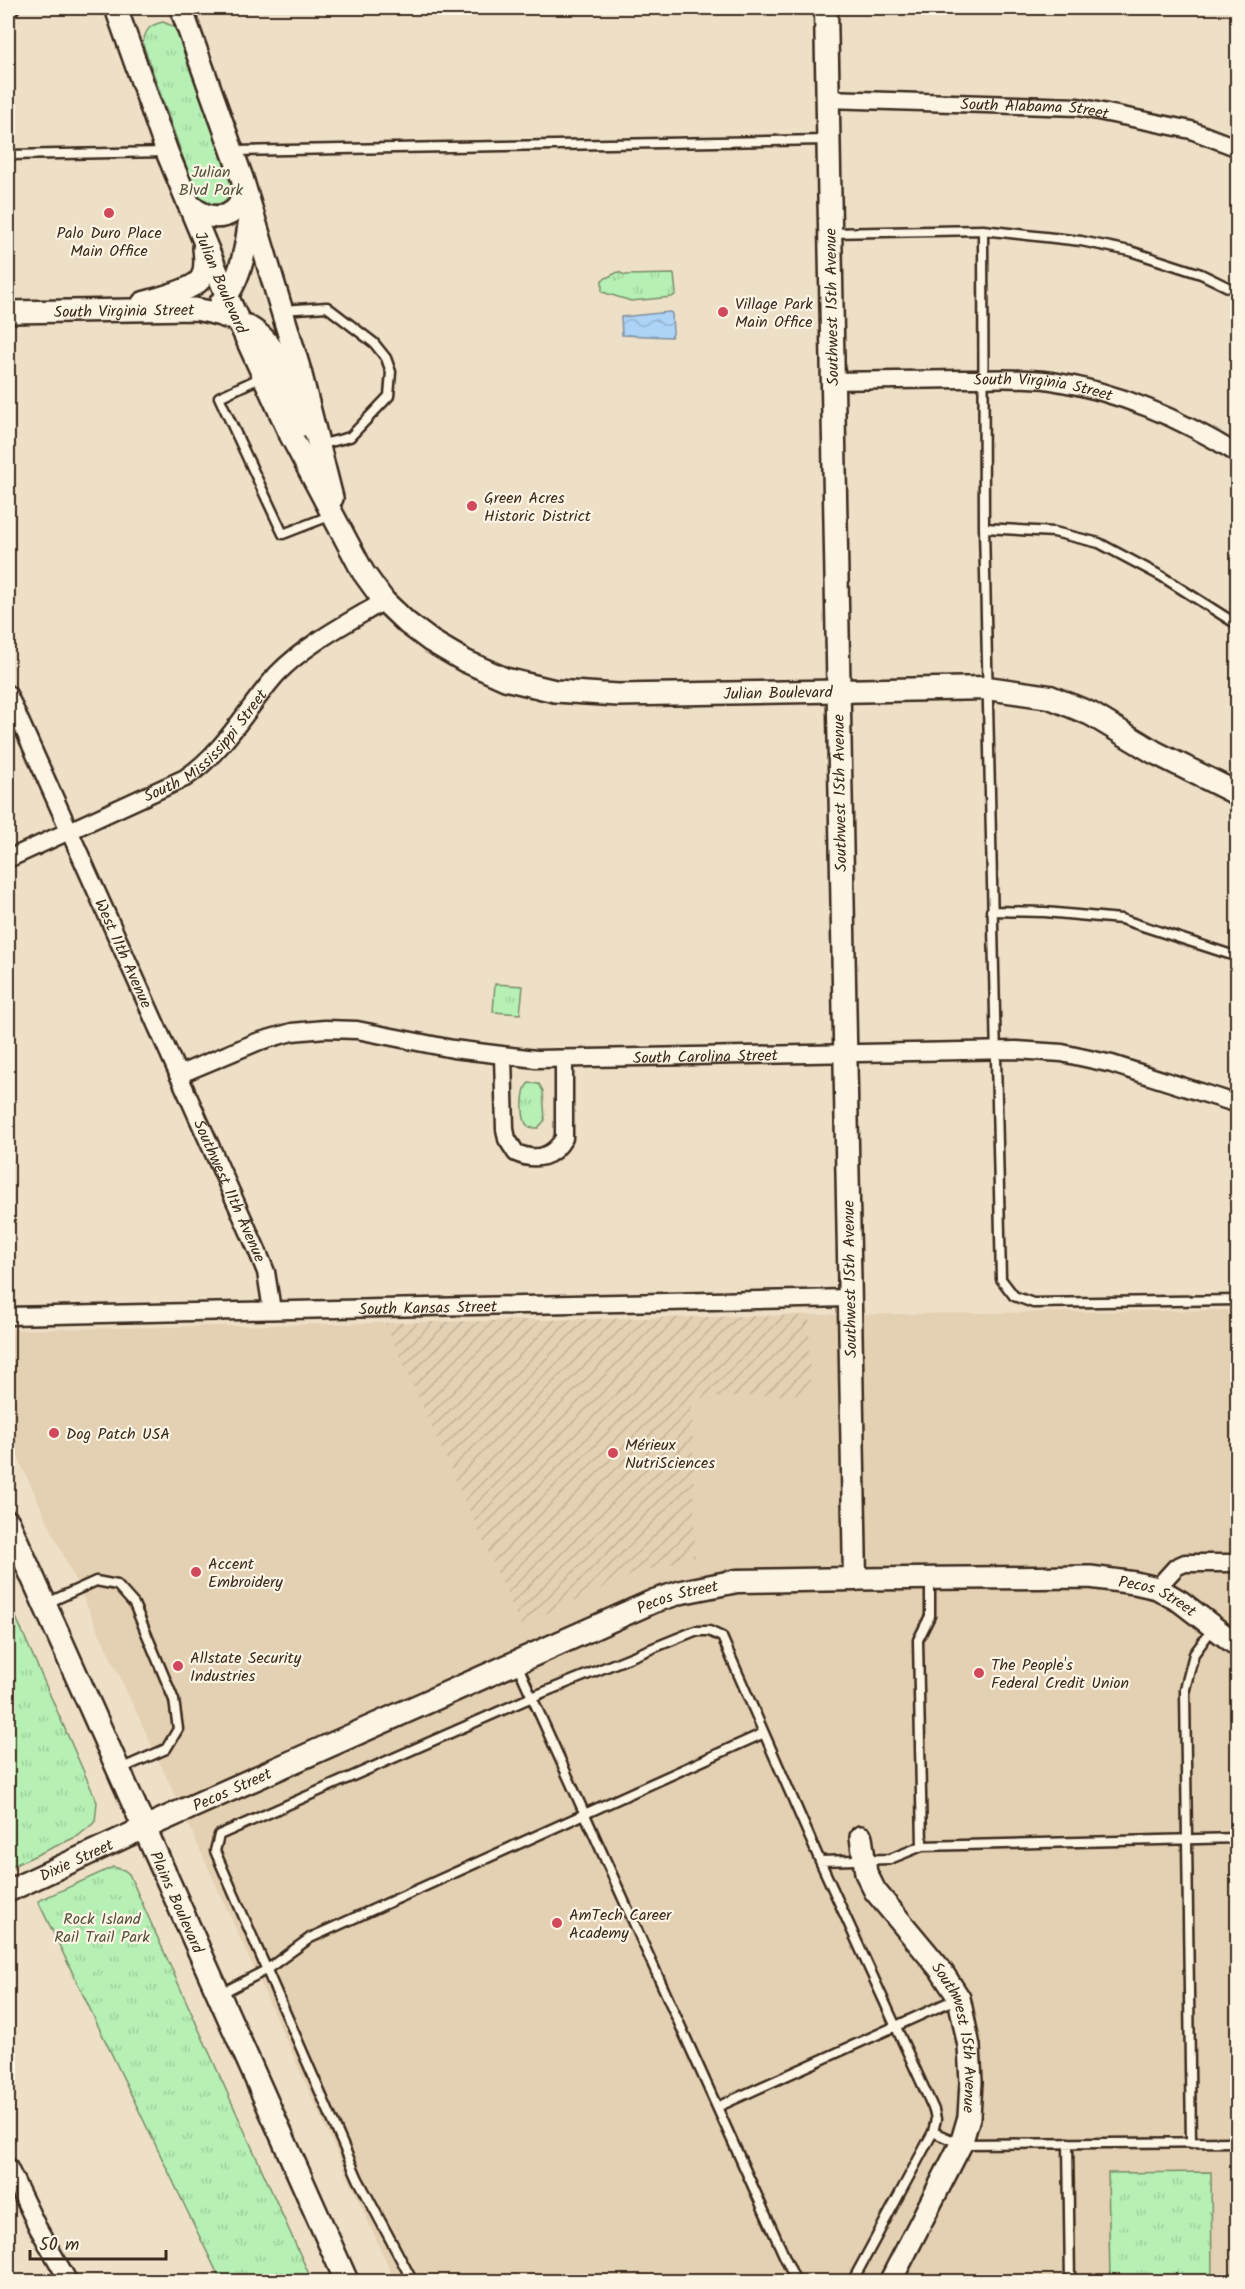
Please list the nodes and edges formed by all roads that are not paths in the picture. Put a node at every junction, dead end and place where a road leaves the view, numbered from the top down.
1 (116, 8) edge
2 (181, 8) edge
3 (826, 8) edge
4 (827, 99) junction
5 (828, 140) junction
6 (1238, 148) edge
7 (233, 151) junction
8 (167, 152) junction
9 (8, 155) edge
10 (242, 178) junction
11 (249, 199) junction
12 (188, 202) junction
13 (983, 230) junction
14 (830, 233) junction
15 (202, 235) junction
16 (1238, 292) edge
17 (227, 296) junction
18 (106, 309) junction
19 (195, 309) junction
20 (282, 310) junction
21 (8, 312) edge
22 (238, 322) junction
23 (263, 376) junction
24 (982, 379) junction
25 (832, 381) junction
26 (318, 443) junction
27 (1238, 454) edge
28 (332, 515) junction
29 (984, 528) junction
30 (350, 546) junction
31 (384, 601) junction
32 (1238, 625) edge
33 (987, 688) junction
34 (838, 691) junction
35 (8, 694) edge
36 (1238, 794) edge
37 (69, 831) junction
38 (8, 859) edge
39 (991, 911) junction
40 (1238, 957) edge
41 (995, 1051) junction
42 (845, 1052) junction
43 (503, 1056) junction
44 (564, 1059) junction
45 (178, 1076) junction
46 (1238, 1104) edge
47 (849, 1298) junction
48 (1238, 1300) edge
49 (272, 1310) junction
50 (8, 1316) edge
51 (8, 1522) edge
52 (1238, 1563) edge
53 (930, 1577) junction
54 (855, 1579) junction
55 (1157, 1588) junction
56 (44, 1604) junction
57 (1214, 1626) junction
58 (1238, 1646) edge
59 (516, 1661) junction
60 (532, 1697) junction
61 (764, 1733) junction
62 (118, 1770) junction
63 (585, 1813) junction
64 (144, 1828) junction
65 (861, 1838) dead end
66 (1238, 1838) edge
67 (1186, 1839) junction
68 (922, 1846) junction
69 (863, 1860) junction
70 (820, 1861) junction
71 (8, 1891) edge
72 (266, 1970) junction
73 (220, 1994) junction
74 (959, 1998) junction
75 (896, 2027) junction
76 (717, 2107) junction
77 (933, 2132) junction
78 (1191, 2142) junction
79 (1238, 2142) edge
80 (1068, 2143) junction
81 (961, 2144) junction
82 (8, 2166) edge
83 (69, 2282) edge
84 (347, 2282) edge
85 (413, 2282) edge
86 (796, 2282) edge
87 (852, 2282) edge
88 (890, 2282) edge
89 (1070, 2282) edge

1 - 8 street, Julian Boulevard
2 - 7 street, Julian Boulevard
3 - 4 main road, Southwest 15th Avenue
4 - 5 main road, Southwest 15th Avenue
4 - 6 street, South Alabama Street
5 - 7 lane
5 - 14 main road, Southwest 15th Avenue
7 - 10 street, Julian Boulevard
8 - 9 lane
8 - 12 street, Julian Boulevard
10 - 11 street, Julian Boulevard
10 - 12 street
11 - 17 street
11 - 20 street, Julian Boulevard
12 - 15 street, Julian Boulevard
13 - 14 lane
13 - 16 lane
13 - 24 lane
14 - 25 main road, Southwest 15th Avenue
15 - 17 street, Julian Boulevard
15 - 18 street
17 - 19 street
17 - 22 street, Julian Boulevard
18 - 19 street, South Virginia Street
18 - 21 street, South Virginia Street
19 - 22 street, South Virginia Street
20 - 26 street, Julian Boulevard
20 - 26 lane
22 - 23 street, Julian Boulevard
22 - 26 street, South Virginia Street
23 - 28 street, Julian Boulevard
23 - 28 lane
24 - 25 street, South Virginia Street
24 - 27 street, South Virginia Street
24 - 29 lane
25 - 34 main road, Southwest 15th Avenue
26 - 30 street, Julian Boulevard
28 - 30 street, Julian Boulevard
29 - 32 lane
29 - 33 lane
30 - 31 street, Julian Boulevard
31 - 34 street, Julian Boulevard
31 - 37 street, South Mississippi Street
33 - 34 main road, Julian Boulevard
33 - 36 main road, Julian Boulevard
33 - 39 lane
34 - 42 main road, Southwest 15th Avenue
35 - 37 street
37 - 38 street, South Mississippi Street
37 - 45 street, West 11th Avenue
39 - 40 lane
39 - 41 lane
41 - 42 street, South Carolina Street
41 - 46 street, South Carolina Street
41 - 48 lane
42 - 44 street, South Carolina Street
42 - 47 main road, Southwest 15th Avenue
43 - 44 street, South Carolina Street
43 - 44 street
43 - 45 street, South Carolina Street
45 - 49 street, Southwest 11th Avenue
47 - 49 street, South Kansas Street
47 - 54 main road, Southwest 15th Avenue
49 - 50 street, South Kansas Street
51 - 56 main road, Plains Boulevard
52 - 55 street
53 - 54 street, Pecos Street
53 - 55 street, Pecos Street
53 - 68 lane
54 - 59 main road, Pecos Street
55 - 57 street, Pecos Street
56 - 62 main road, Plains Boulevard
56 - 62 lane
57 - 58 street, Pecos Street
57 - 67 lane
59 - 60 lane
59 - 64 main road, Pecos Street
60 - 61 lane
60 - 63 lane
60 - 72 lane
61 - 63 lane
61 - 70 lane
62 - 64 main road, Plains Boulevard
63 - 72 lane
63 - 76 lane
64 - 71 street, Dixie Street
64 - 73 main road, Plains Boulevard
65 - 69 street, Southwest 15th Avenue
66 - 67 lane
67 - 68 lane
67 - 78 lane
68 - 69 lane
69 - 70 lane
69 - 74 street, Southwest 15th Avenue
70 - 75 lane
72 - 73 lane
72 - 85 lane
73 - 84 main road, Plains Boulevard
74 - 75 lane
74 - 81 street, Southwest 15th Avenue
75 - 76 lane
75 - 77 lane
76 - 86 lane
77 - 81 lane
77 - 87 lane
78 - 79 lane
78 - 80 lane
80 - 81 lane
80 - 89 lane
81 - 88 street, Southwest 15th Avenue
82 - 83 street

